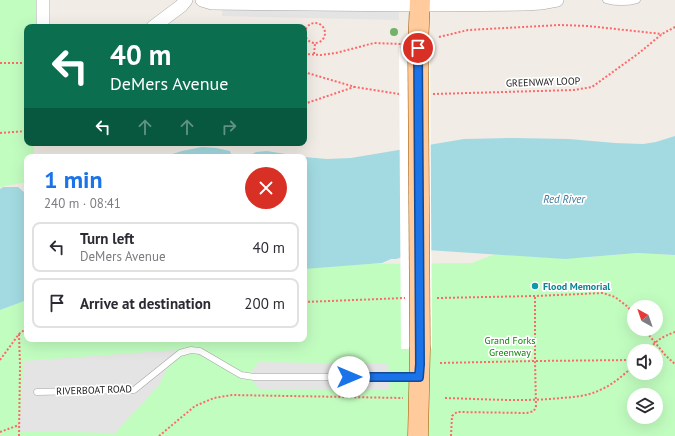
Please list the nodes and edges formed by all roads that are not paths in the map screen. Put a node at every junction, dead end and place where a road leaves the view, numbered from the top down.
1 (43, 0) edge
2 (174, 0) edge
3 (186, 0) edge
4 (202, 0) edge
5 (557, 0) edge
6 (606, 0) edge
7 (637, 0) edge
8 (420, 2) edge
9 (158, 23) edge
10 (43, 24) edge
11 (419, 377) junction
12 (37, 392) dead end
13 (418, 436) edge

1 - 10 street
2 - 9 street
3 - 9 street
4 - 8 street
5 - 8 street
6 - 7 lane
8 - 11 main road, bridge
11 - 12 lane, RIVERBOAT ROAD
11 - 13 main road

